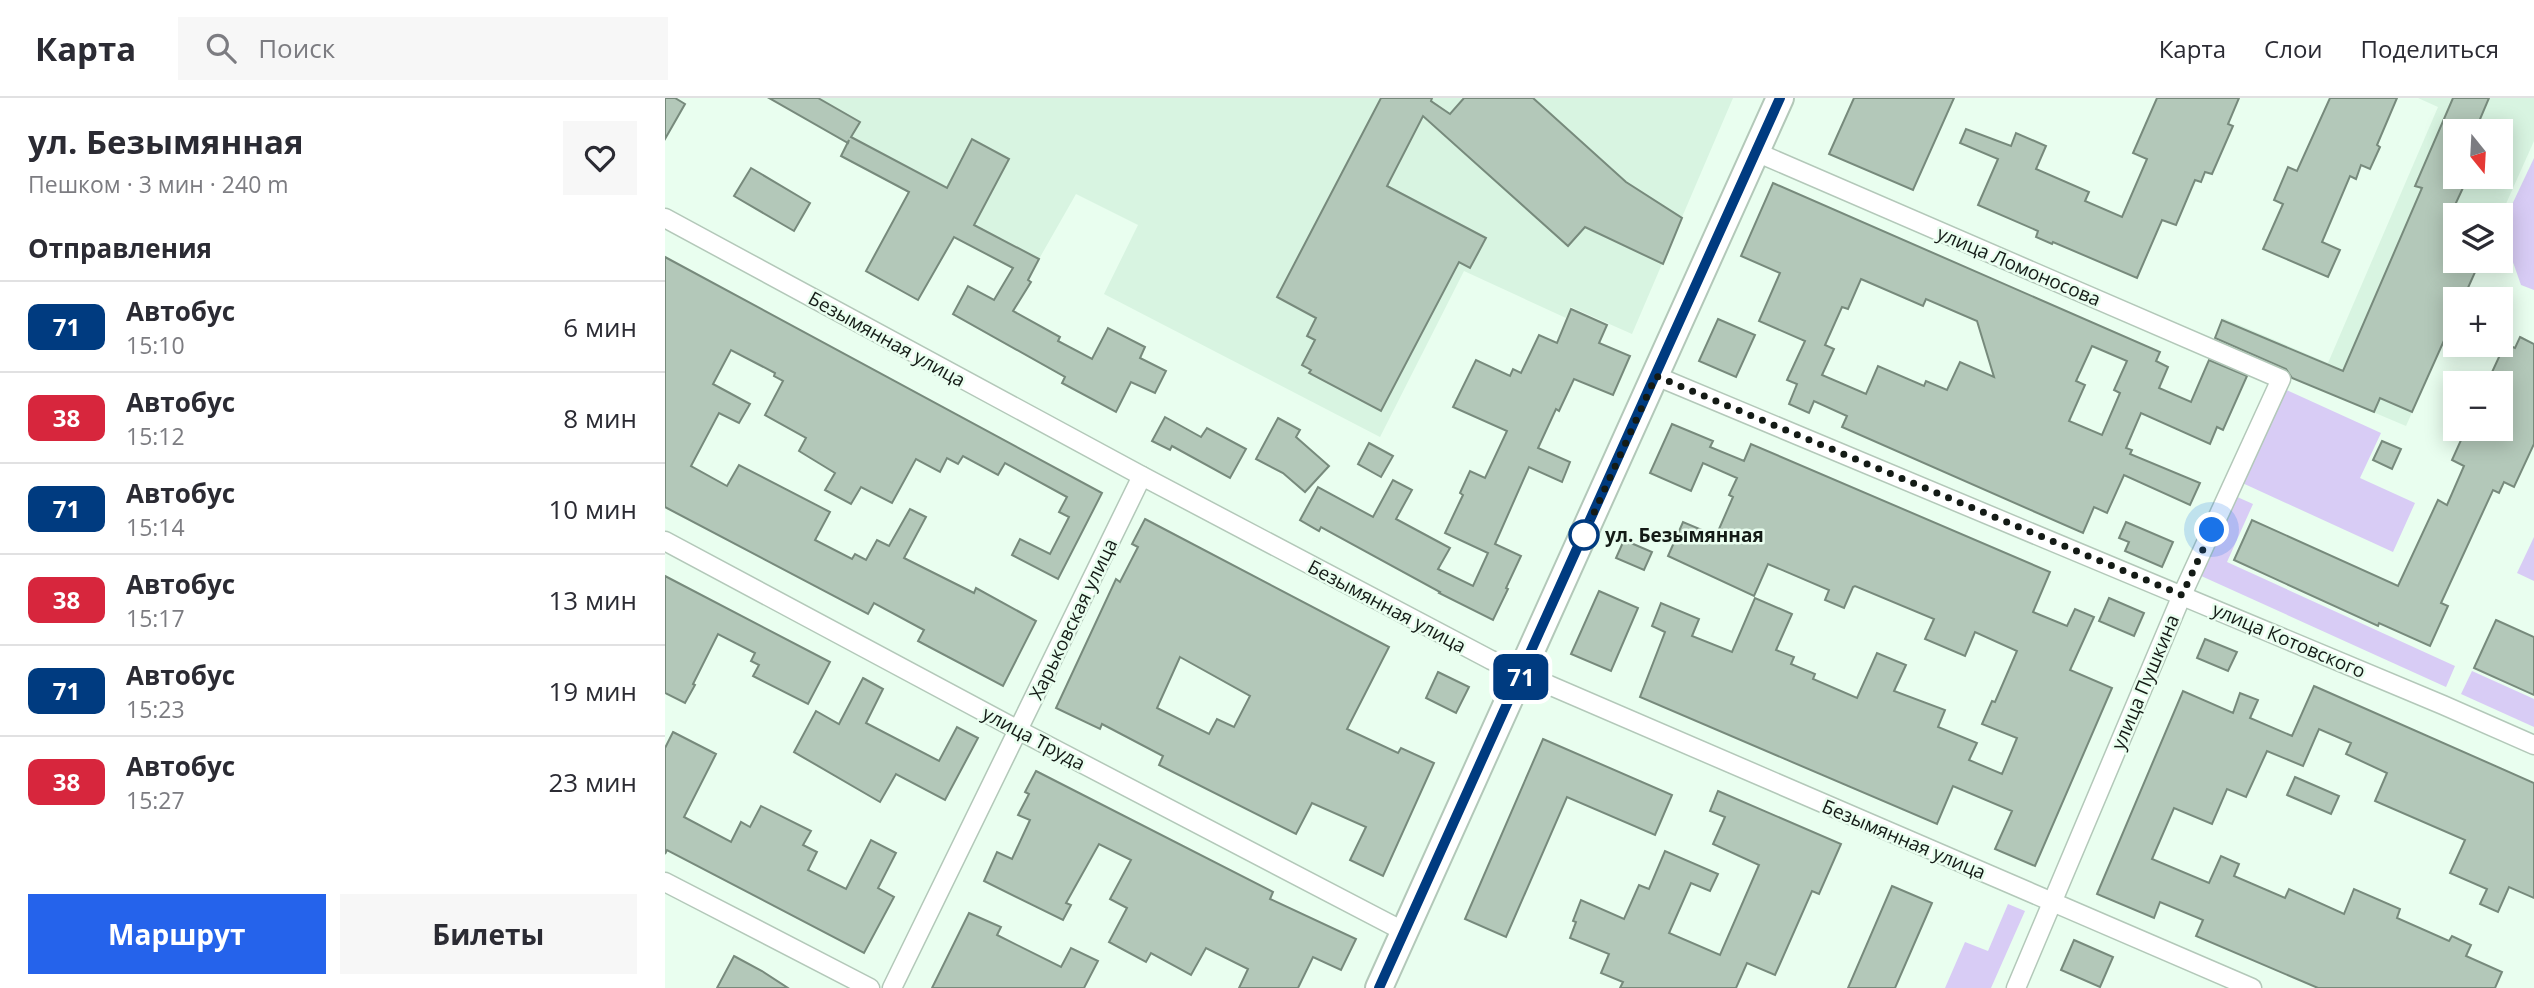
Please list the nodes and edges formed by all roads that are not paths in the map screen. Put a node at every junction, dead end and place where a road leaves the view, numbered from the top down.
1 (1780, 98) edge
2 (1756, 152) junction
3 (665, 218) edge
4 (1656, 376) junction
5 (2281, 379) joint
6 (1142, 476) junction
7 (665, 541) edge
8 (2182, 595) junction
9 (1522, 675) junction
10 (1018, 730) junction
11 (2534, 745) edge
12 (665, 882) edge
13 (2053, 903) junction
14 (1405, 932) junction
15 (870, 988) edge
16 (892, 988) edge
17 (1379, 988) edge
18 (2016, 988) edge
19 (2252, 988) edge

1 - 2 street
2 - 4 street
2 - 5 street, улица Ломоносова
3 - 6 street, Безымянная улица
4 - 8 street, улица Котовского
4 - 9 street
5 - 8 street, улица Пушкина
6 - 9 street, Безымянная улица
6 - 10 street, Харьковская улица
7 - 10 street, улица Труда
8 - 11 street, улица Котовского
8 - 13 street, улица Пушкина
9 - 13 street, Безымянная улица
9 - 14 street
10 - 14 street, улица Труда
10 - 16 street, Харьковская улица
12 - 15 street
13 - 18 street, улица Пушкина
13 - 19 street, Безымянная улица
14 - 17 street

